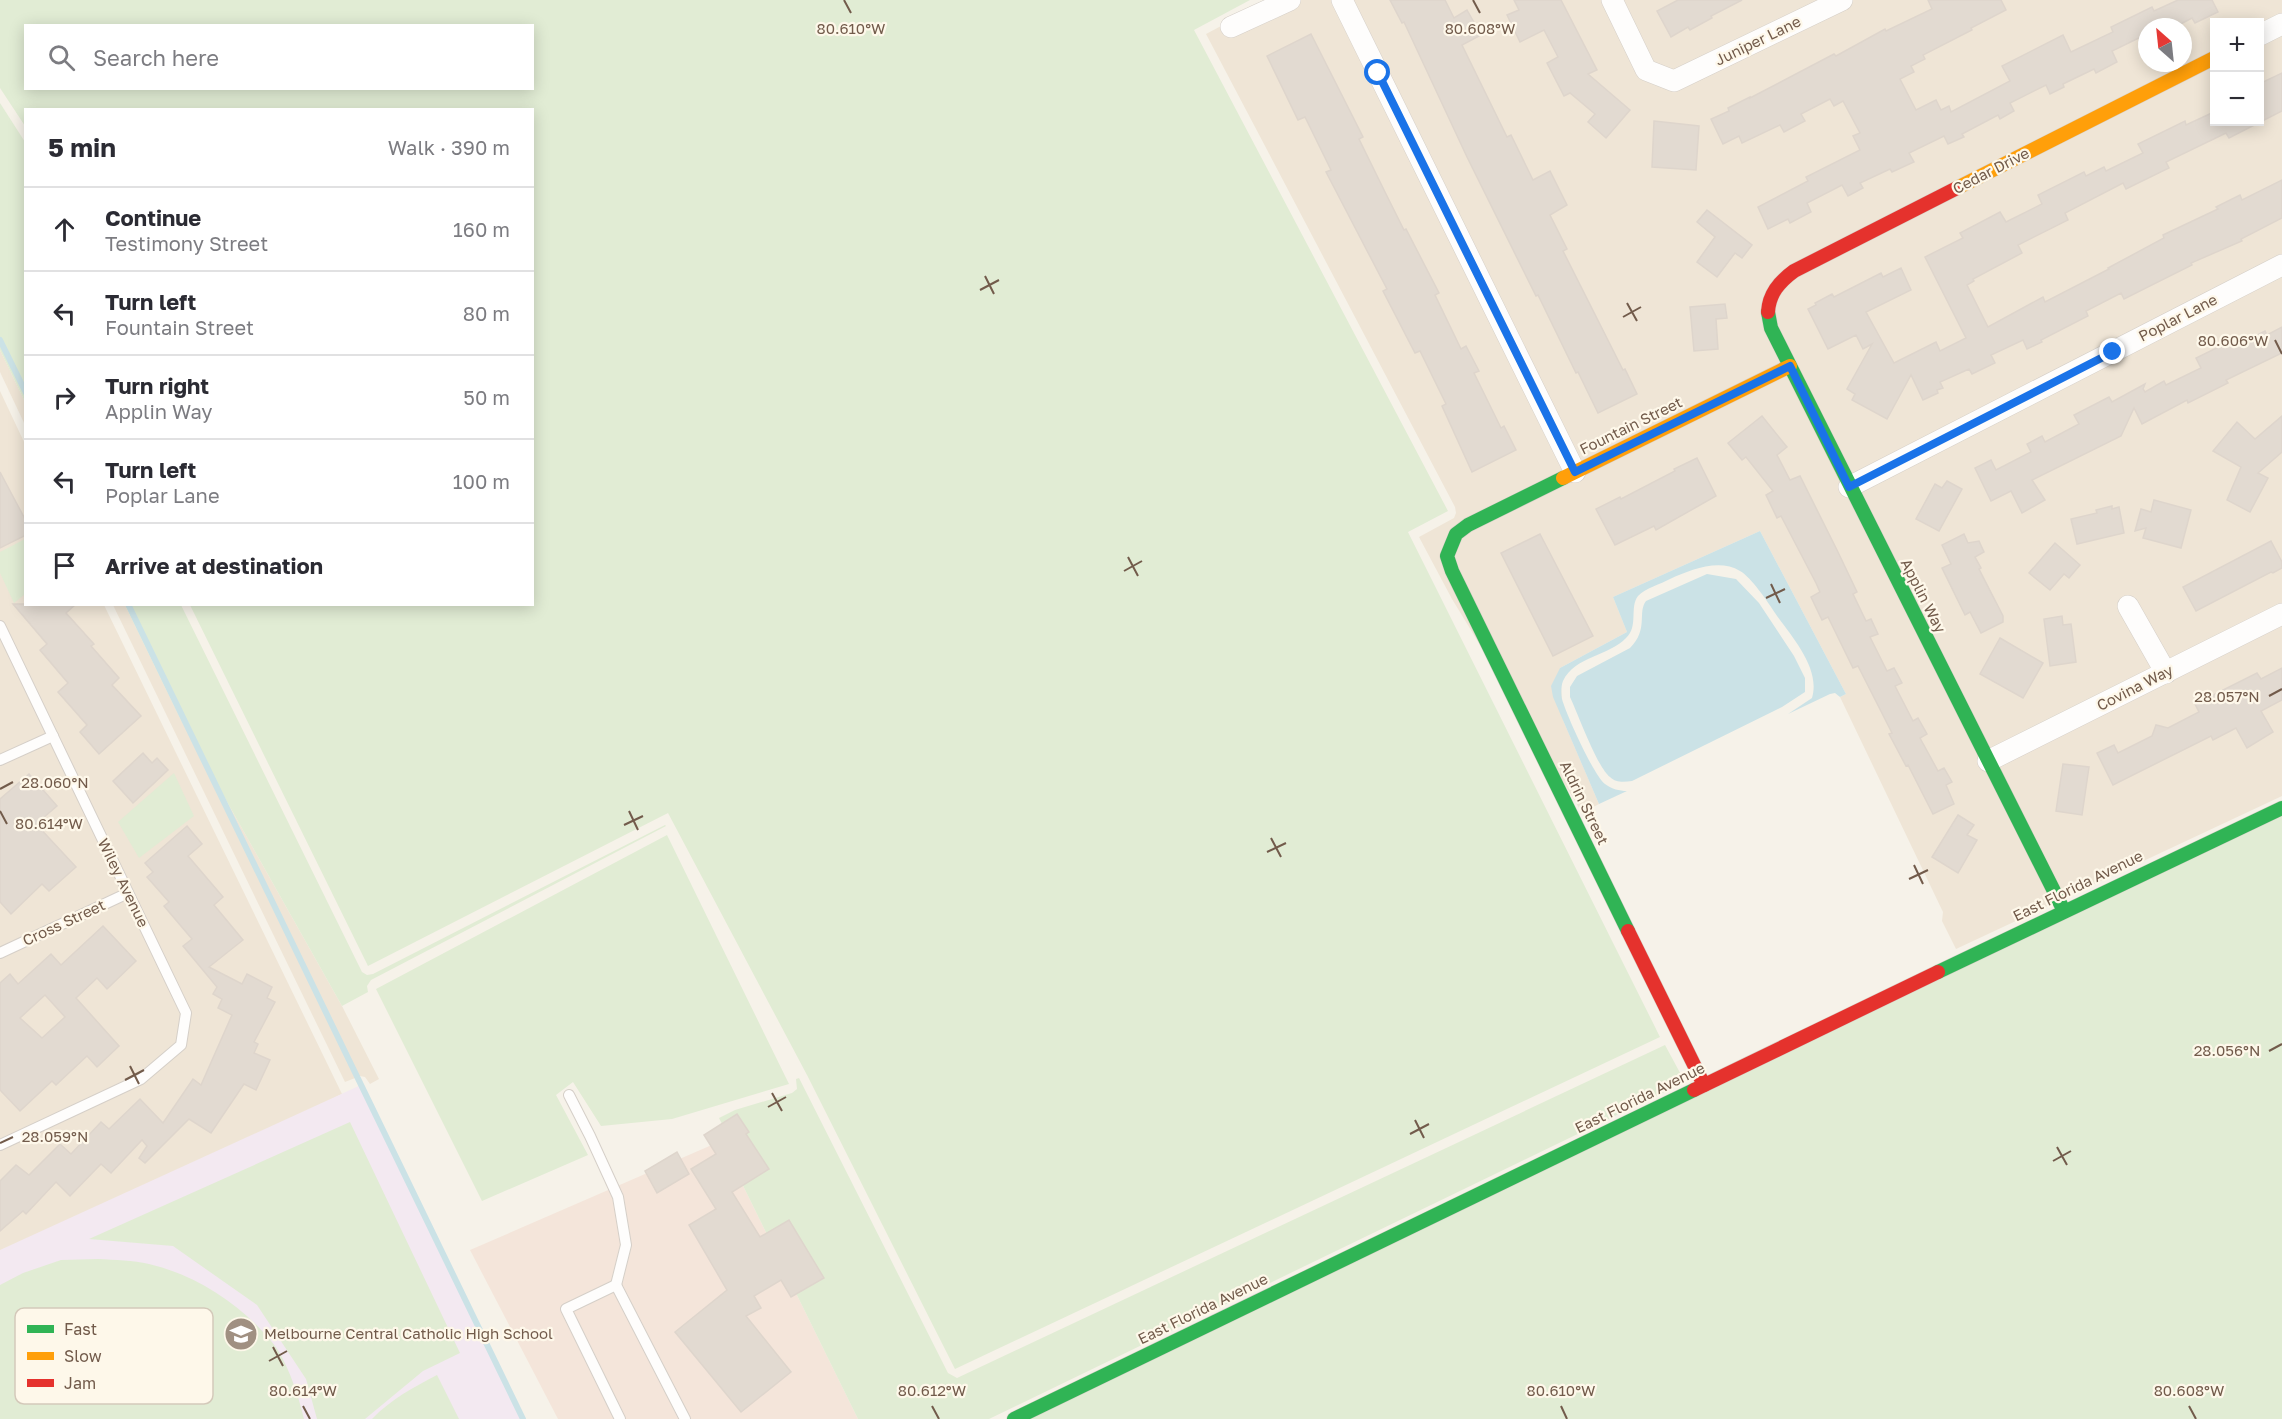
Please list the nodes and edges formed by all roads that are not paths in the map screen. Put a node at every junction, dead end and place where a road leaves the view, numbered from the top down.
1 (1290, 0) edge
2 (1342, 0) edge
3 (1612, 0) edge
4 (1842, 0) edge
5 (2282, 24) edge
6 (1231, 27) dead end
7 (2264, 33) edge
8 (2210, 60) edge
9 (2282, 265) edge
10 (1773, 291) joint
11 (1790, 366) junction
12 (1575, 472) junction
13 (1849, 487) junction
14 (1456, 534) joint
15 (2128, 606) dead end
16 (2282, 614) edge
17 (0, 626) edge
18 (2166, 673) junction
19 (53, 736) junction
20 (0, 760) edge
21 (1988, 761) junction
22 (2282, 808) edge
23 (128, 893) junction
24 (2064, 911) junction
25 (0, 953) edge
26 (1704, 1085) junction
27 (568, 1095) dead end
28 (0, 1145) edge
29 (616, 1285) junction
30 (620, 1419) edge
31 (685, 1419) edge
32 (1014, 1419) edge

1 - 6 street
2 - 12 street
3 - 4 street, Juniper Lane
5 - 7 street
8 - 10 street, Cedar Drive
9 - 13 street, Poplar Lane
10 - 11 street, Applin Way
11 - 12 street, Fountain Street
11 - 13 street, Applin Way
12 - 14 street, Fountain Street
13 - 21 street, Applin Way
14 - 26 street, Aldrin Street
15 - 18 street
16 - 18 street, Covina Way
17 - 19 lane, Wiley Avenue
18 - 21 street, Covina Way
19 - 20 lane
19 - 23 lane, Wiley Avenue
21 - 24 street, Applin Way
22 - 24 street, East Florida Avenue
23 - 25 lane, Cross Street
23 - 28 lane, Wiley Avenue
24 - 26 street, East Florida Avenue
26 - 32 street, East Florida Avenue
27 - 29 lane
29 - 30 lane
29 - 31 lane

